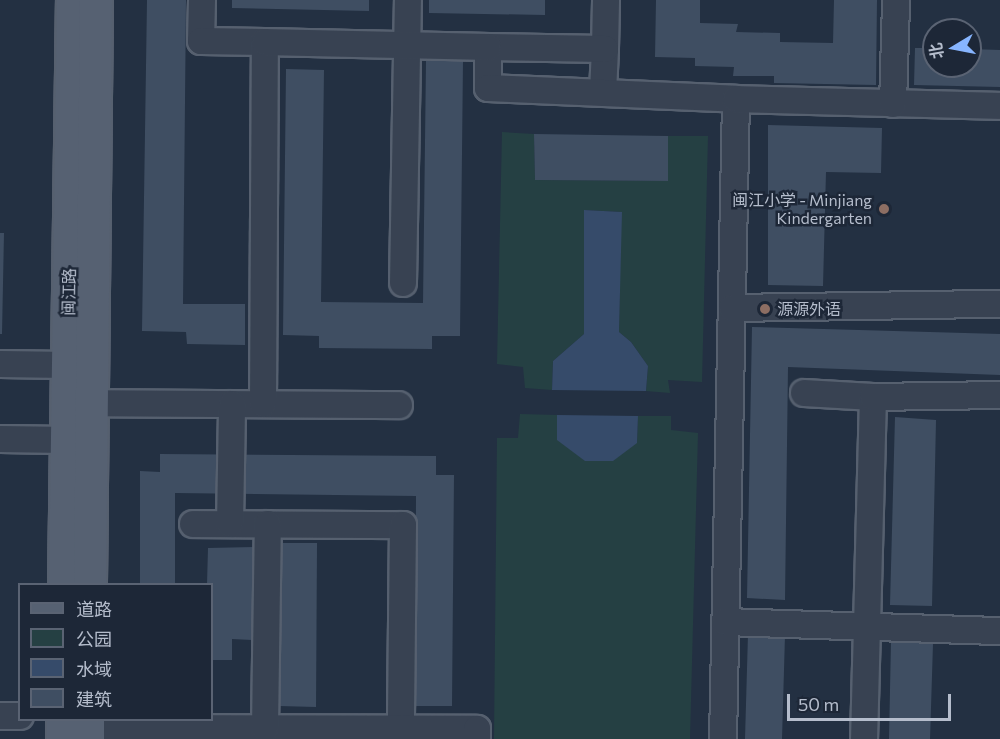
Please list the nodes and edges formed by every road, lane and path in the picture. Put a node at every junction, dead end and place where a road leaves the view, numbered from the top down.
1 (73, 0) edge
2 (96, 0) edge
3 (202, 0) edge
4 (408, 0) edge
5 (606, 0) edge
6 (896, 0) edge
7 (265, 42) junction
8 (407, 45) junction
9 (488, 46) junction
10 (605, 50) junction
11 (603, 92) junction
12 (736, 99) junction
13 (893, 104) junction
14 (1000, 106) edge
15 (403, 283) dead end
16 (1000, 304) edge
17 (732, 309) junction
18 (0, 364) edge
19 (68, 365) junction
20 (804, 393) dead end
21 (1000, 395) edge
22 (873, 398) junction
23 (80, 403) junction
24 (232, 404) junction
25 (263, 404) junction
26 (399, 405) dead end
27 (0, 439) edge
28 (67, 440) junction
29 (193, 524) dead end
30 (230, 524) junction
31 (267, 524) junction
32 (65, 583) edge
33 (90, 583) edge
34 (725, 622) junction
35 (866, 627) junction
36 (1000, 631) edge
37 (0, 716) edge
38 (18, 716) edge
39 (75, 729) edge
40 (266, 729) junction
41 (401, 729) junction
42 (477, 739) edge
43 (723, 739) edge
44 (864, 739) edge

1 - 19 main road, 闽江路
2 - 23 main road, 闽江路
3 - 7 lane
4 - 8 lane
5 - 10 lane
6 - 13 lane
7 - 8 lane
7 - 25 lane
8 - 9 lane
8 - 15 lane
9 - 10 lane
9 - 11 lane
10 - 11 lane
11 - 12 lane
12 - 13 lane
12 - 17 lane
13 - 14 lane
16 - 17 lane
17 - 34 lane
18 - 19 lane
19 - 23 main road, 闽江路
20 - 22 lane
21 - 22 lane
22 - 35 lane
23 - 24 lane
23 - 28 main road, 闽江路
23 - 33 main road, 闽江路
24 - 25 lane
24 - 30 lane
25 - 26 lane
27 - 28 lane
28 - 32 main road, 闽江路
29 - 30 lane
30 - 31 lane
31 - 40 lane
31 - 41 lane
34 - 35 lane
34 - 43 lane
35 - 36 lane
35 - 44 lane
37 - 38 lane
39 - 40 lane
40 - 41 lane
41 - 42 lane

